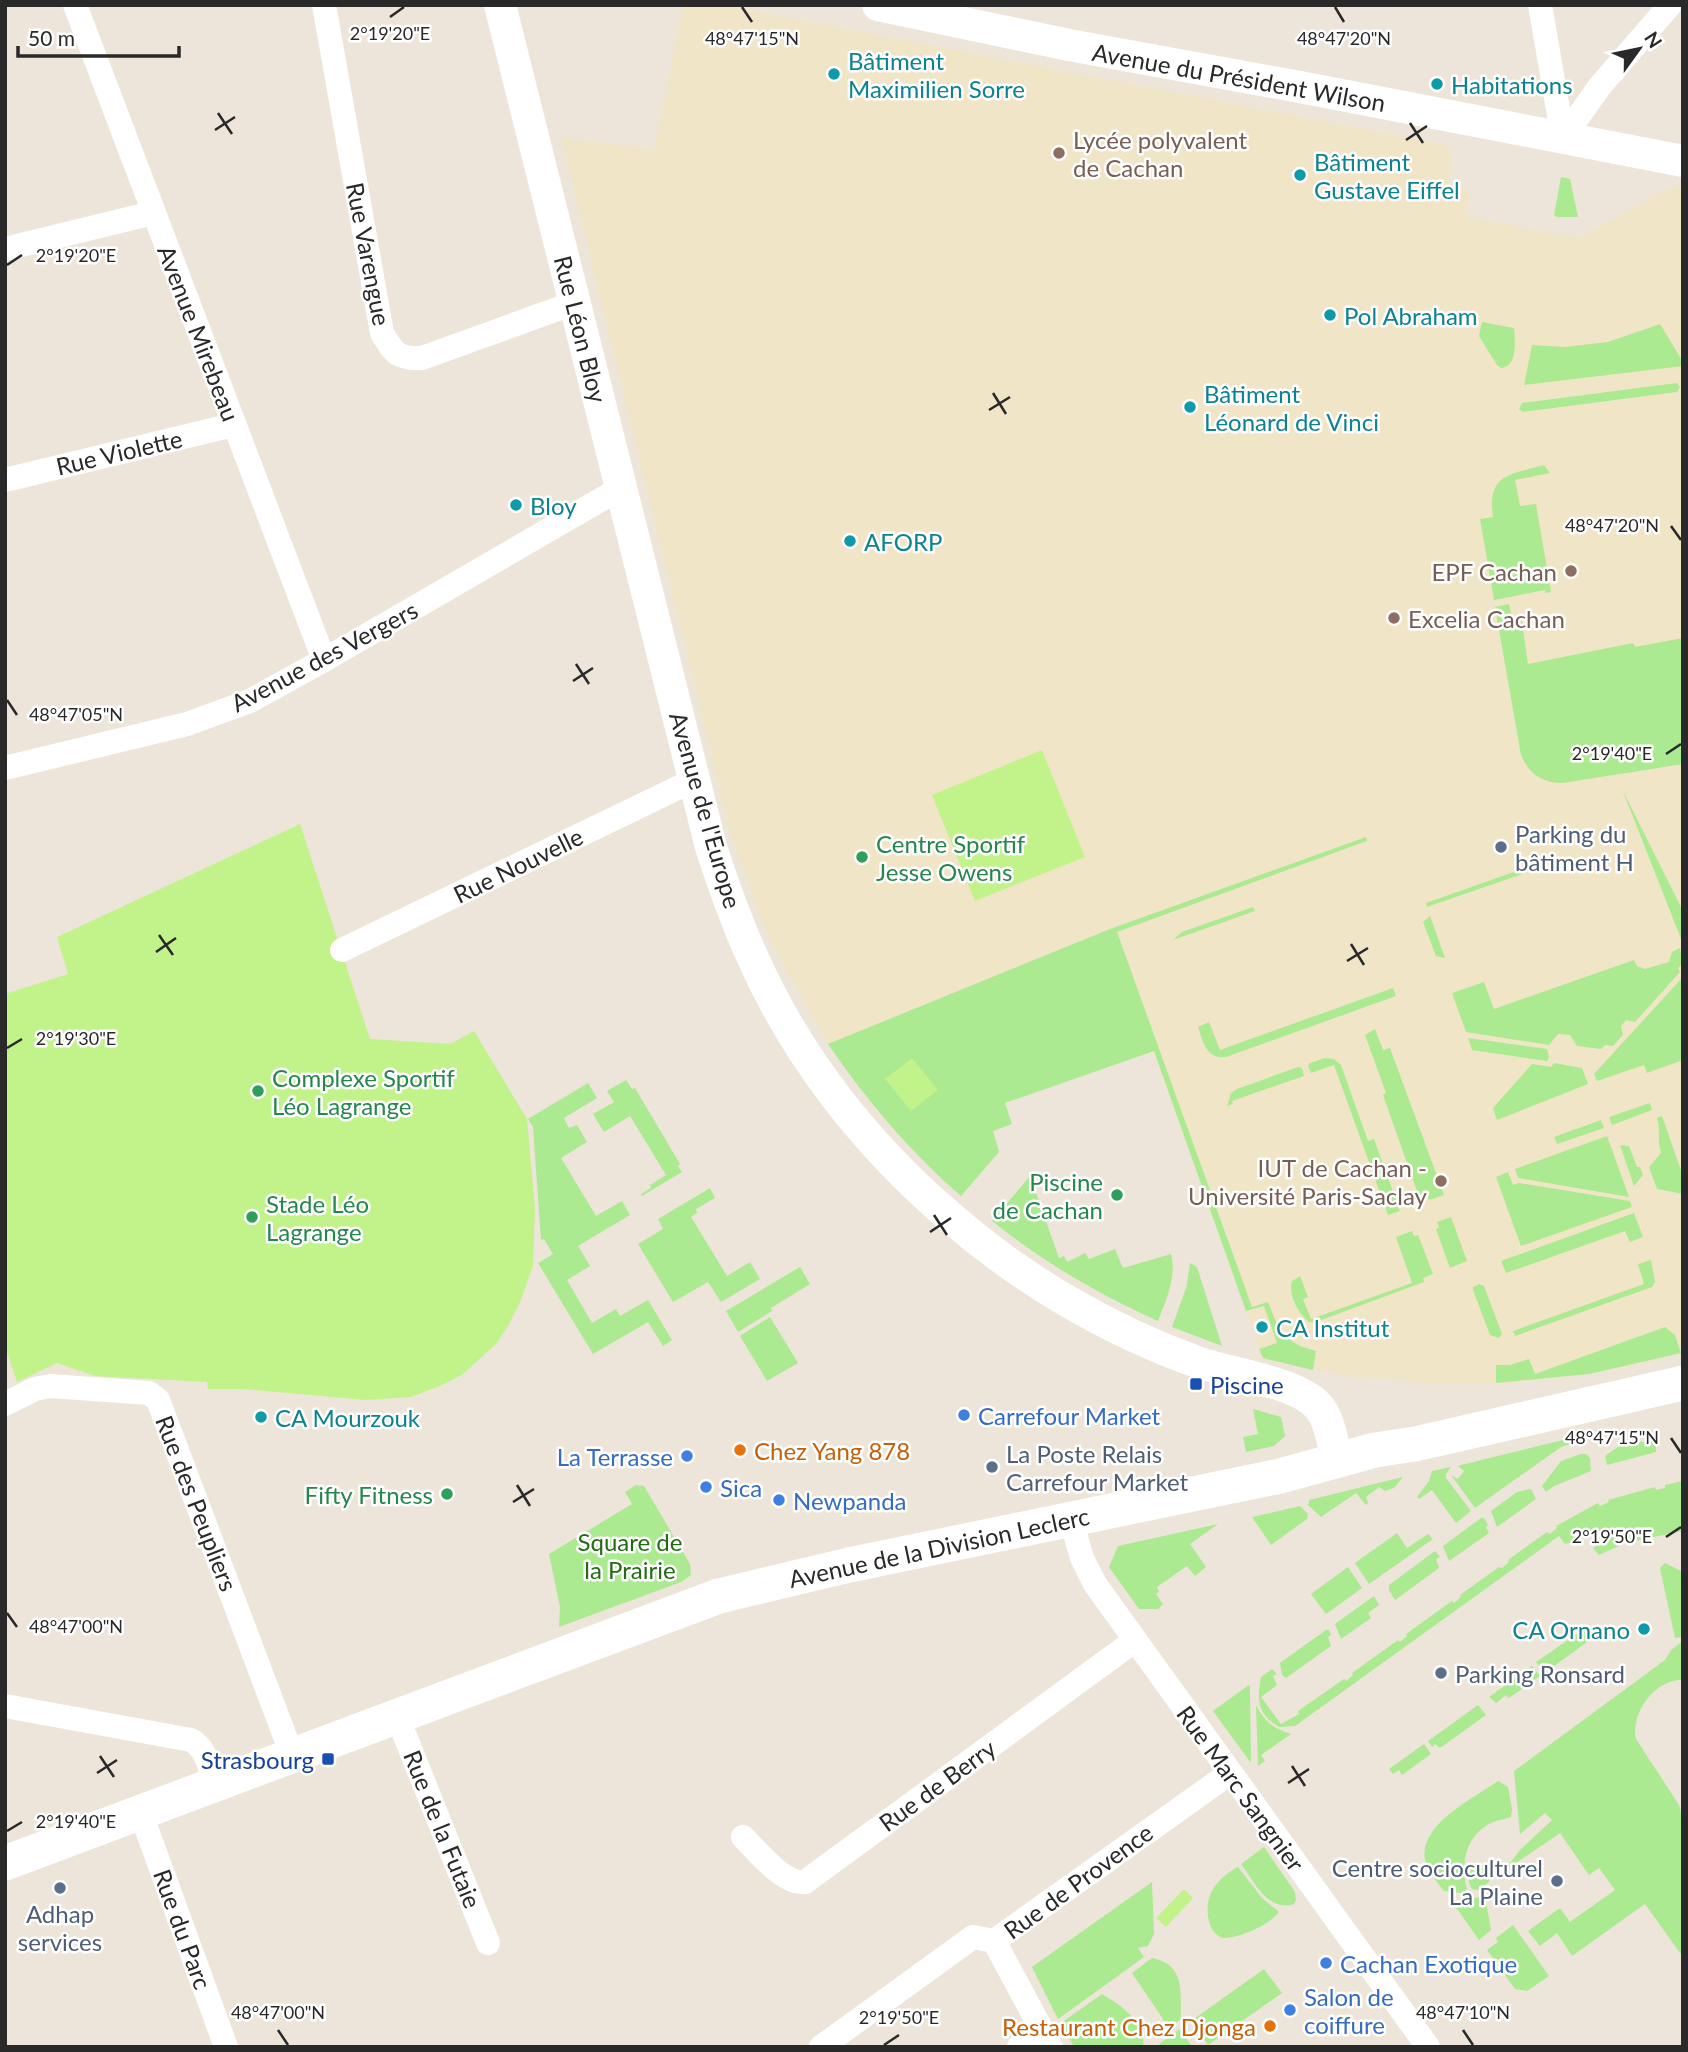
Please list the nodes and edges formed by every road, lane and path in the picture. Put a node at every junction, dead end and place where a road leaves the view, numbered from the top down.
1 (75, 5) edge
2 (324, 5) edge
3 (500, 5) edge
4 (878, 5) edge
5 (1540, 5) edge
6 (1670, 5) edge
7 (1563, 138) junction
8 (1683, 161) edge
9 (153, 213) junction
10 (5, 249) edge
11 (574, 303) junction
12 (233, 425) junction
13 (5, 480) edge
14 (621, 488) junction
15 (663, 653) joint
16 (324, 660) junction
17 (5, 768) edge
18 (694, 780) junction
19 (342, 950) dead end
20 (1683, 1383) edge
21 (5, 1404) edge
22 (1337, 1460) junction
23 (1071, 1520) junction
24 (1134, 1641) junction
25 (5, 1706) edge
26 (397, 1716) junction
27 (292, 1755) junction
28 (1230, 1773) junction
29 (215, 1783) junction
30 (140, 1811) junction
31 (743, 1837) dead end
32 (5, 1863) edge
33 (994, 1941) junction
34 (488, 1943) dead end
35 (1047, 2038) edge
36 (226, 2047) edge
37 (821, 2047) edge
38 (1019, 2047) edge
39 (1428, 2047) edge

1 - 9 street, Avenue Mirebeau
2 - 11 street, Rue Varengue
3 - 11 street, Rue Léon Bloy
4 - 7 street, Avenue du Président Wilson
5 - 7 street
6 - 7 street
7 - 8 street, Avenue du Président Wilson
9 - 10 street
9 - 12 street, Avenue Mirebeau
11 - 14 street, Rue Léon Bloy
12 - 13 street, Rue Violette
12 - 16 street, Avenue Mirebeau
14 - 15 street, Rue Léon Bloy
14 - 16 street, Avenue des Vergers
15 - 18 street, Avenue de l'Europe
16 - 17 street, Avenue des Vergers
18 - 19 street, Rue Nouvelle
18 - 22 street, Avenue de l'Europe
20 - 22 main road, Avenue de la Division Leclerc
21 - 27 street, Rue des Peupliers
22 - 23 main road, Avenue de la Division Leclerc
23 - 24 street, Rue Marc Sangnier
23 - 26 main road, Avenue de la Division Leclerc
24 - 28 street, Rue Marc Sangnier
24 - 31 street, Rue de Berry
25 - 29 street
26 - 27 main road, Avenue de la Division Leclerc
26 - 34 street, Rue de la Futaie
27 - 29 main road, Avenue de la Division Leclerc
28 - 33 street, Rue de Provence
28 - 39 street, Rue Marc Sangnier
29 - 30 main road, Avenue de la Division Leclerc
30 - 32 main road, Avenue de la Division Leclerc
30 - 36 street, Rue du Parc
33 - 35 street
33 - 37 street, Rue de Provence
35 - 38 street

